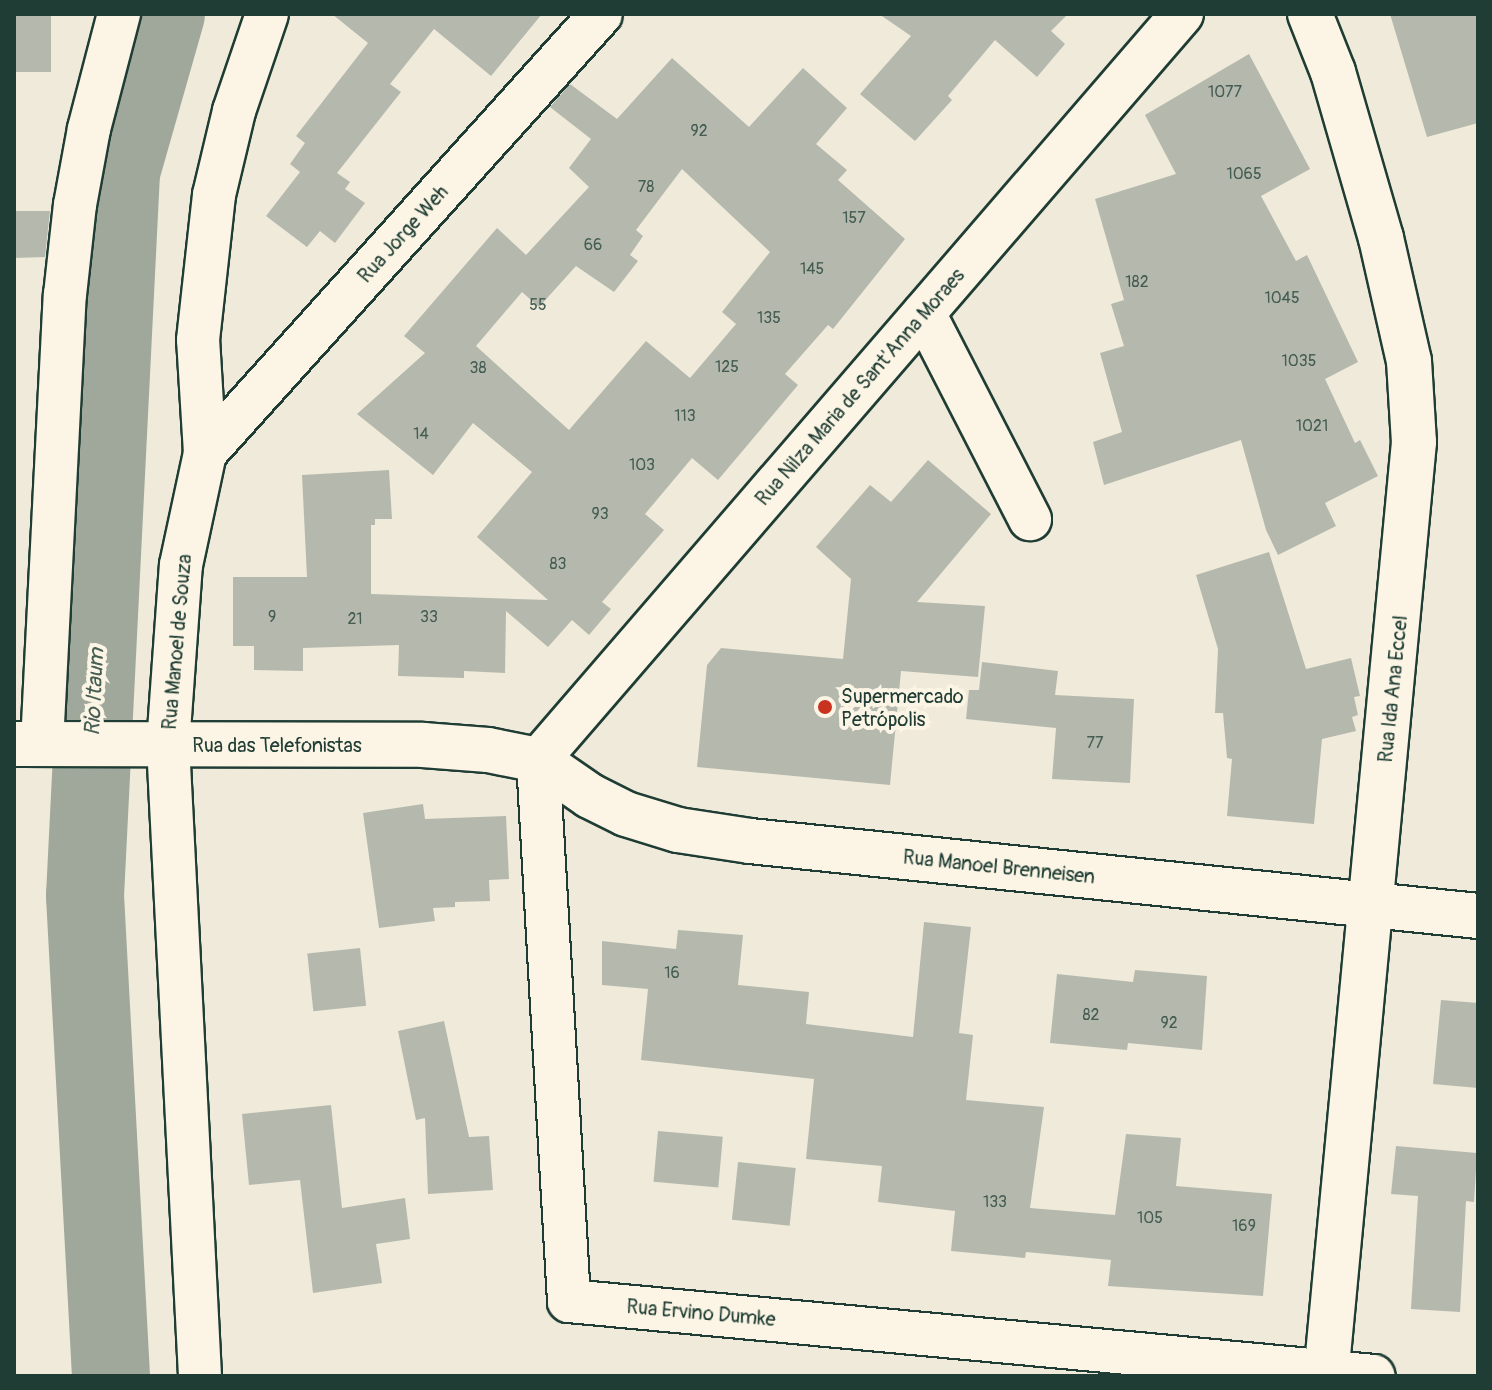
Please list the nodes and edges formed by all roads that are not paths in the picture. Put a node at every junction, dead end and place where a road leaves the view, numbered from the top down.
1 (119, 14) edge
2 (267, 14) edge
3 (601, 14) edge
4 (1182, 14) edge
5 (1310, 14) edge
6 (924, 313) junction
7 (205, 453) junction
8 (1030, 519) dead end
9 (41, 744) edge
10 (168, 745) junction
11 (538, 760) junction
12 (1372, 906) junction
13 (1478, 916) edge
14 (1326, 1374) edge
15 (200, 1376) edge
16 (1374, 1376) edge

1 - 9 street
2 - 7 street, Rua Manoel de Souza
3 - 7 street, Rua Jorge Weh
4 - 6 street, Rua Nilza Maria de Sant'Anna Moraes
5 - 12 street, Rua Ida Ana Eccel
6 - 8 street
6 - 11 street, Rua Nilza Maria de Sant'Anna Moraes
7 - 10 street, Rua Manoel de Souza
9 - 10 street, Rua das Telefonistas
10 - 11 street, Rua das Telefonistas
10 - 15 street, Rua Manoel de Souza
11 - 12 street, Rua Manoel Brenneisen
11 - 14 street, Rua Ervino Dumke
12 - 13 street, Rua Manoel Brenneisen
12 - 14 street, Rua Ida Ana Eccel
14 - 16 street, Rua Ervino Dumke

